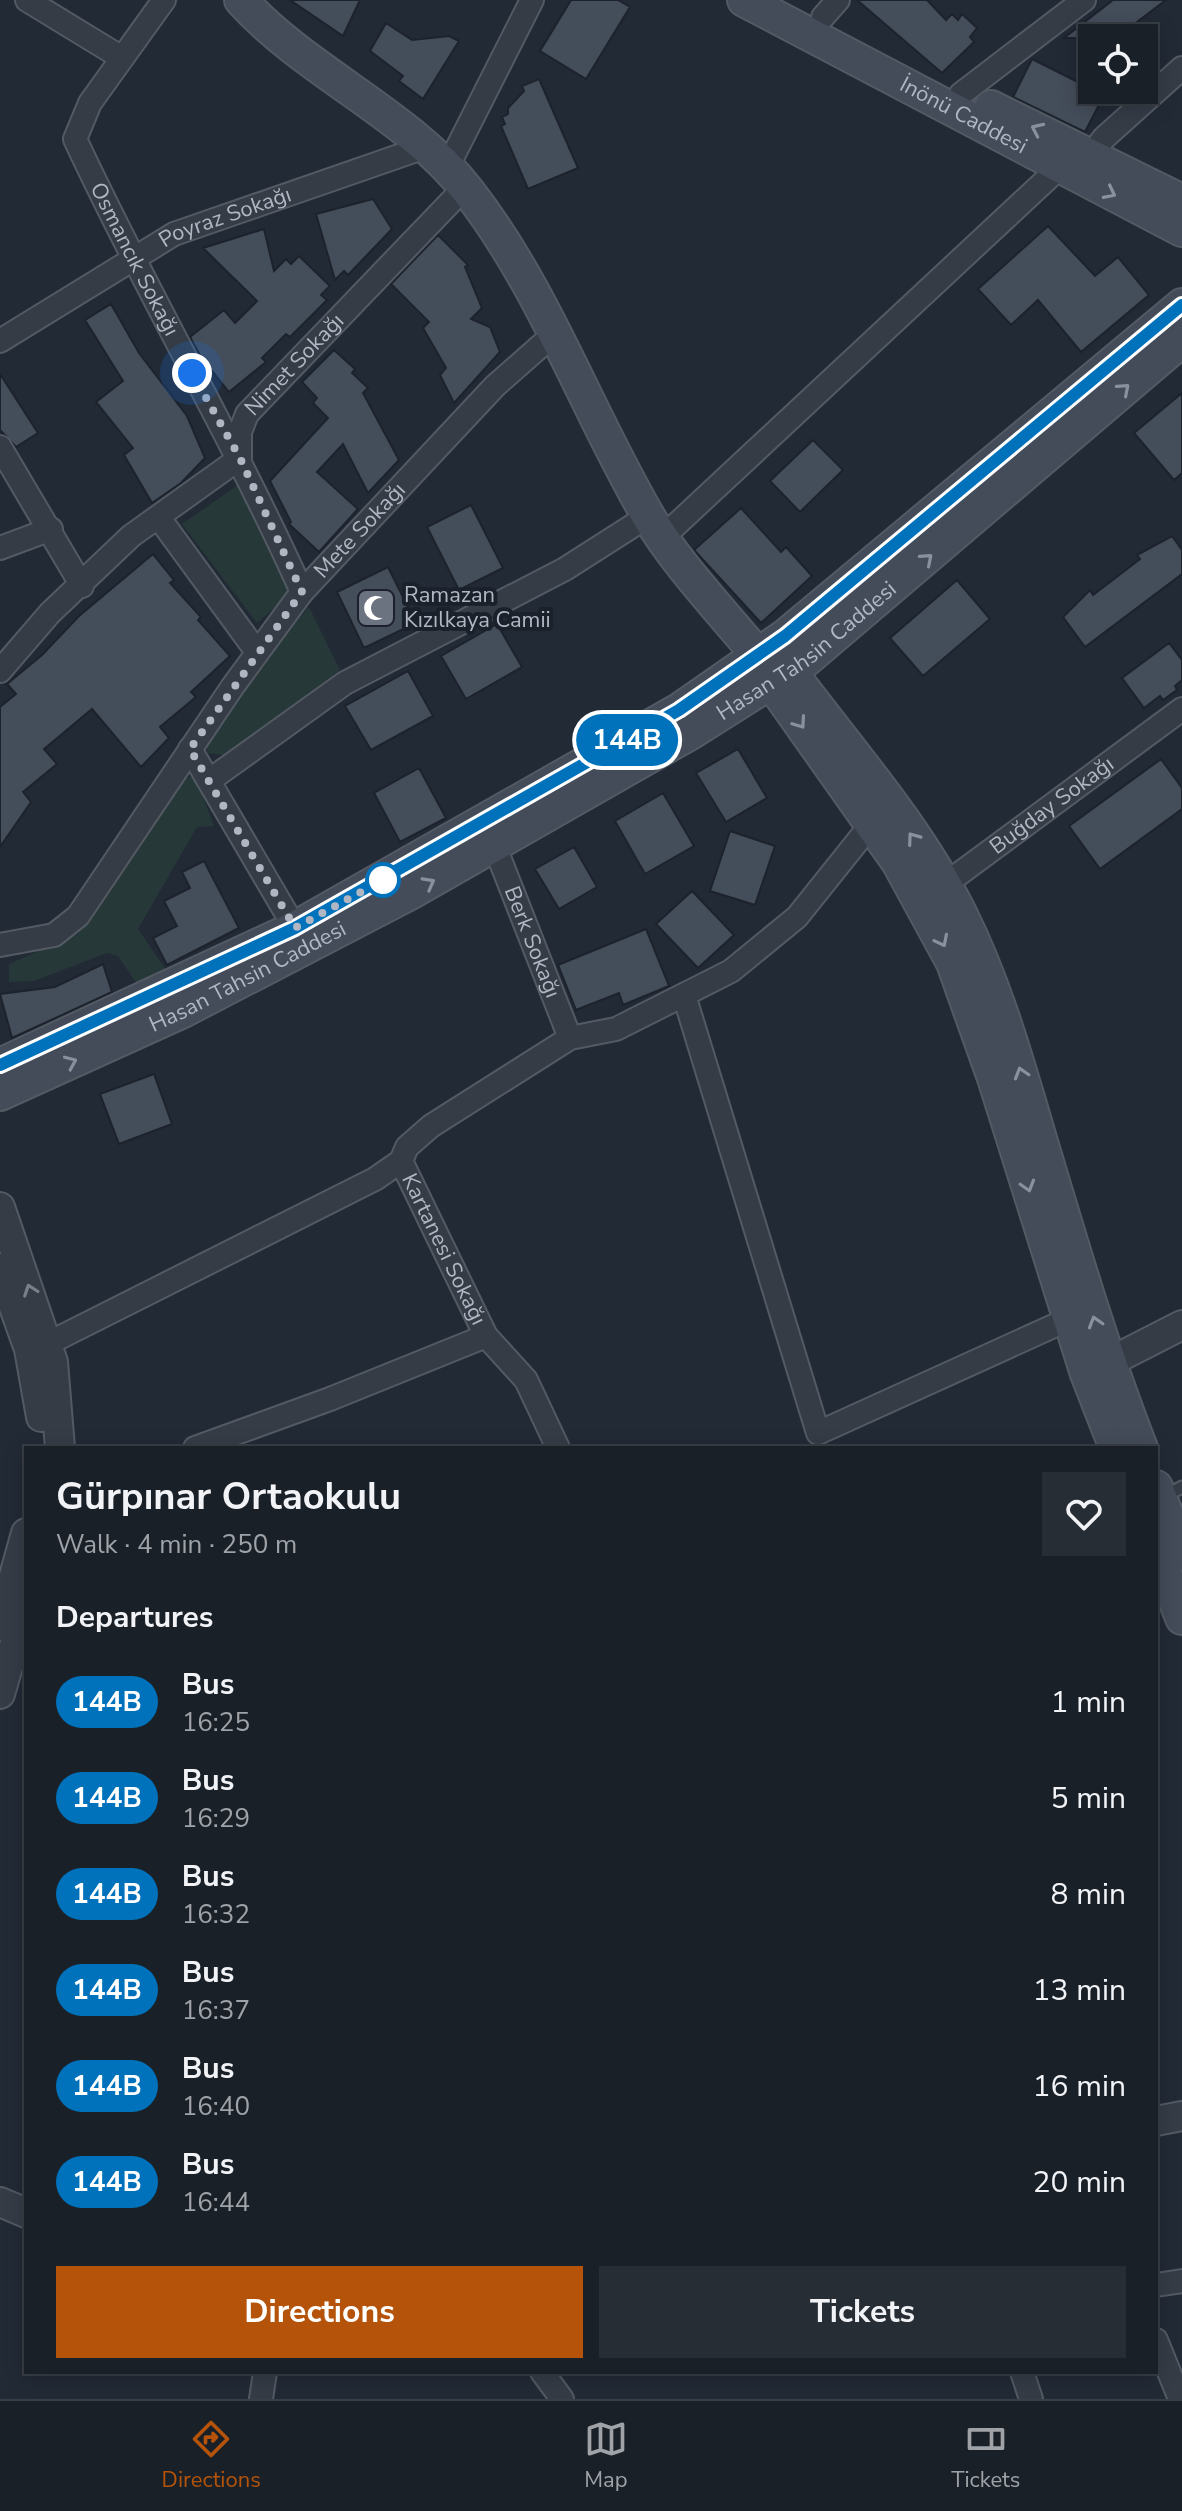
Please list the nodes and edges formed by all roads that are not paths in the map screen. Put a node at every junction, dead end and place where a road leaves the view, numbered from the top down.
1 (27, 0) edge
2 (164, 0) edge
3 (241, 0) edge
4 (532, 0) edge
5 (744, 0) edge
6 (789, 0) edge
7 (1084, 0) edge
8 (830, 8) edge
9 (122, 58) junction
10 (1182, 68) edge
11 (961, 94) junction
12 (1091, 155) junction
13 (446, 167) junction
14 (1060, 167) junction
15 (1182, 201) edge
16 (1182, 230) edge
17 (131, 260) junction
18 (1182, 305) edge
19 (554, 334) junction
20 (1182, 340) edge
21 (0, 341) edge
22 (0, 447) edge
23 (240, 458) junction
24 (159, 518) junction
25 (656, 526) junction
26 (51, 529) junction
27 (0, 548) edge
28 (82, 586) junction
29 (302, 592) junction
30 (257, 652) junction
31 (773, 669) junction
32 (0, 671) edge
33 (1182, 709) edge
34 (190, 749) junction
35 (210, 780) junction
36 (861, 837) dead end
37 (495, 847) junction
38 (933, 893) junction
39 (295, 928) junction
40 (0, 945) edge
41 (684, 995) junction
42 (570, 1038) junction
43 (0, 1065) edge
44 (0, 1094) edge
45 (401, 1161) junction
46 (0, 1207) edge
47 (0, 1268) edge
48 (5, 1299) edge
49 (1069, 1319) junction
50 (1182, 1325) edge
51 (486, 1336) junction
52 (39, 1348) junction
53 (1097, 1368) junction
54 (41, 1446) edge
55 (60, 1446) edge
56 (201, 1446) edge
57 (557, 1446) edge
58 (1116, 1446) edge
59 (1140, 1446) edge
60 (1166, 1491) edge
61 (24, 1540) edge
62 (1182, 1554) edge
63 (1158, 1556) edge
64 (24, 1613) edge
65 (1182, 1618) edge
66 (0, 1626) edge
67 (8, 1676) edge
68 (1182, 2116) edge
69 (1158, 2121) edge
70 (0, 2202) edge
71 (24, 2212) edge
72 (1182, 2281) edge
73 (1158, 2285) edge
74 (1158, 2345) edge
75 (265, 2374) edge
76 (543, 2374) edge
77 (1023, 2374) edge
78 (261, 2399) edge
79 (562, 2399) edge
80 (1031, 2399) edge
81 (1180, 2399) edge

1 - 9 street
2 - 9 street
3 - 13 main road
4 - 13 street, Nimet Sokağı
5 - 14 main road, İnönü Caddesi
6 - 8 main road, İnönü Caddesi
7 - 11 street
8 - 11 main road, İnönü Caddesi
9 - 17 street, Osmancık Sokağı
10 - 12 street
12 -> 11 main road, İnönü Caddesi
12 - 15 main road, İnönü Caddesi
13 - 17 street, Poyraz Sokağı
13 - 19 main road
13 - 23 street, Nimet Sokağı
14 -> 16 main road, İnönü Caddesi
14 - 25 street
17 - 21 street, Poyraz Sokağı
17 - 23 street, Osmancık Sokağı
18 - 31 main road, Hasan Tahsin Caddesi
19 - 25 main road
19 - 29 street, Mete Sokağı
31 -> 20 main road, Hasan Tahsin Caddesi
22 - 26 street
23 - 24 street
23 - 29 street, Osmancık Sokağı
24 - 28 street
24 - 30 street
25 - 31 main road
25 - 35 street
26 - 27 street
26 - 28 street
28 - 32 street
29 - 30 street, Mete Sokağı
30 - 34 street, Mete Sokağı
31 - 37 main road, Hasan Tahsin Caddesi
31 - 38 main road
31 - 39 main road, Hasan Tahsin Caddesi
33 - 38 street, Buğday Sokağı
34 - 35 street
34 - 40 street, Mete Sokağı
35 - 39 street
36 - 41 street
37 - 42 street, Berk Sokağı
44 -> 37 main road, Hasan Tahsin Caddesi
38 -> 49 main road
53 -> 38 main road
39 - 43 main road, Hasan Tahsin Caddesi
41 - 42 street
41 - 49 street
42 - 45 street
45 - 51 street, Kartanesi Sokağı
45 - 52 street
52 -> 46 street
47 - 48 street
48 - 52 street
49 - 53 main road
50 - 53 street
51 - 56 street
51 - 57 street, Kartanesi Sokağı
52 - 54 street
52 - 55 street
53 - 58 main road
53 - 59 main road
60 - 62 main road
61 - 66 street
63 - 65 main road
64 - 67 street
68 - 69 street
70 - 71 street
72 - 73 street
74 - 81 street
75 - 78 street
76 - 79 street
77 - 80 street

